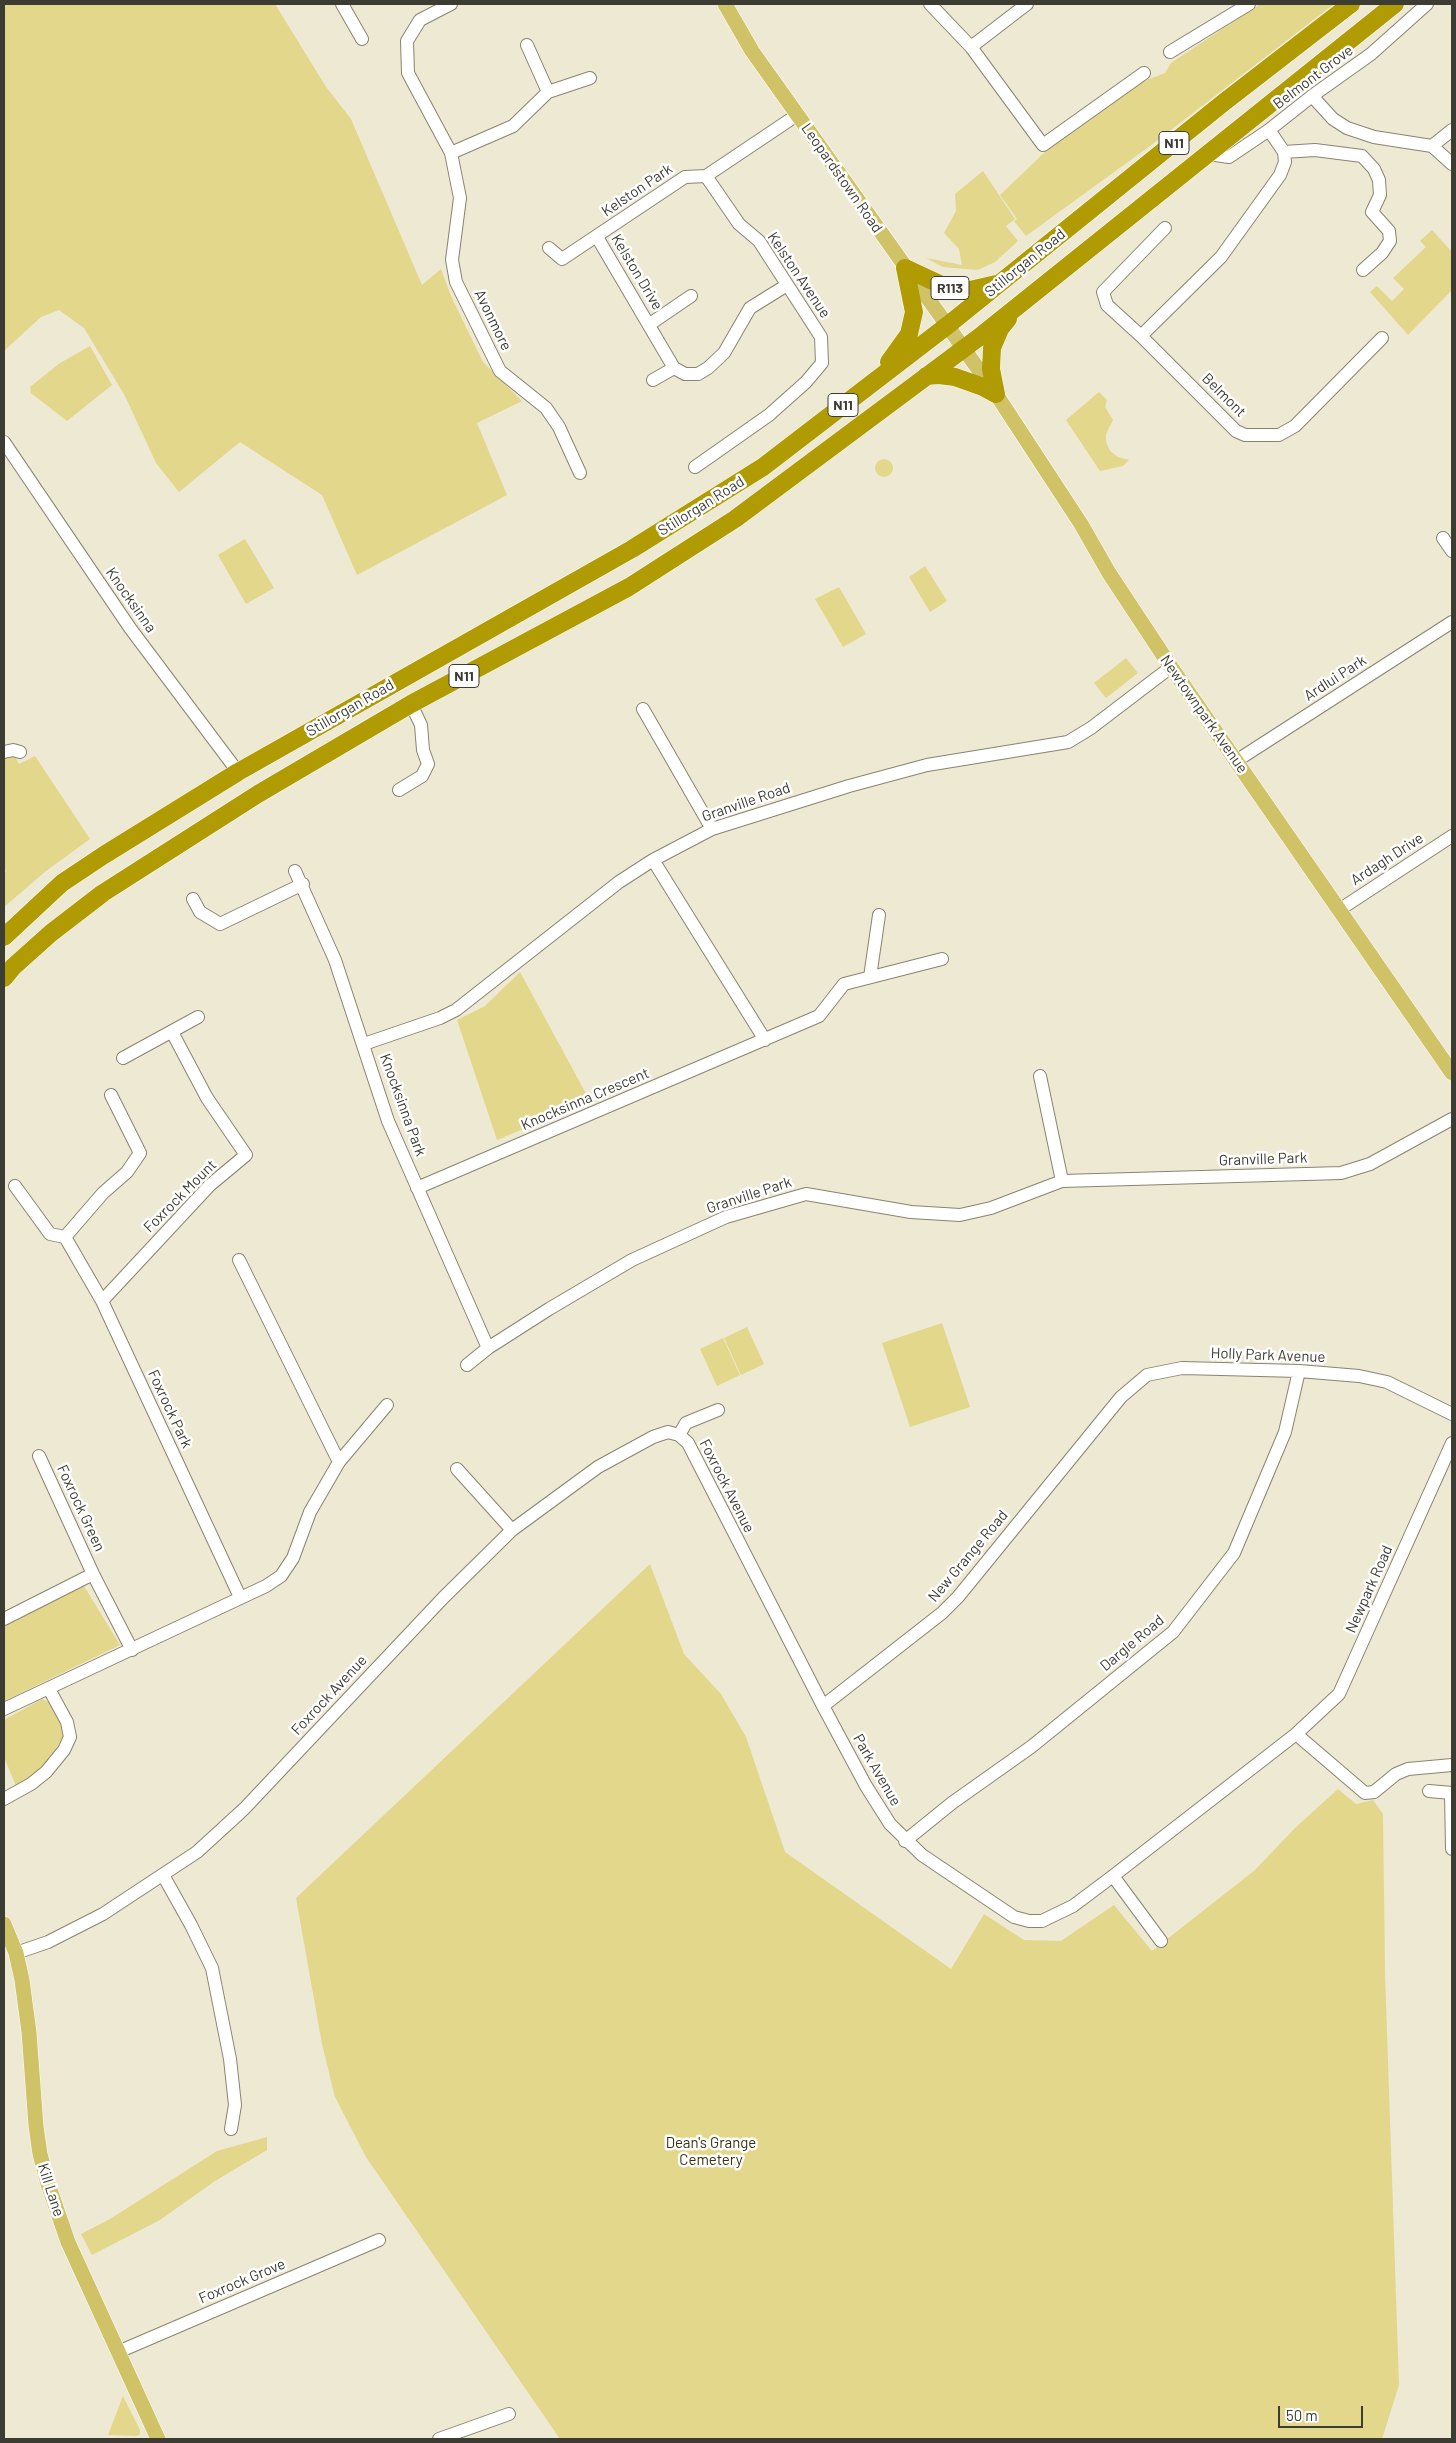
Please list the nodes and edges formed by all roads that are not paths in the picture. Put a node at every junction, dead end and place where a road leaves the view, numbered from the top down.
1 (342, 4) edge
2 (451, 4) edge
3 (725, 4) edge
4 (930, 4) edge
5 (1027, 4) edge
6 (1249, 4) edge
7 (1351, 4) edge
8 (1395, 4) edge
9 (1427, 4) edge
10 (362, 39) dead end
11 (527, 45) dead end
12 (971, 47) junction
13 (1170, 52) dead end
14 (1144, 73) dead end
15 (590, 78) dead end
16 (548, 92) junction
17 (1312, 96) junction
18 (798, 115) junction
19 (1269, 130) junction
20 (1452, 130) edge
21 (1432, 146) junction
22 (1284, 152) junction
23 (451, 153) junction
24 (1209, 154) junction
25 (1452, 164) edge
26 (706, 176) junction
27 (1165, 228) dead end
28 (596, 237) junction
29 (549, 248) dead end
30 (905, 268) junction
31 (1363, 270) dead end
32 (999, 284) junction
33 (787, 285) junction
34 (691, 296) dead end
35 (1016, 308) junction
36 (650, 324) junction
37 (948, 325) junction
38 (1141, 336) junction
39 (1382, 338) dead end
40 (964, 349) junction
41 (674, 368) junction
42 (878, 376) junction
43 (926, 376) junction
44 (653, 380) dead end
45 (996, 394) junction
46 (4, 442) edge
47 (695, 467) dead end
48 (580, 473) dead end
49 (1443, 538) dead end
50 (1452, 551) edge
51 (1452, 622) edge
52 (1171, 667) junction
53 (411, 704) junction
54 (643, 710) dead end
55 (4, 752) edge
56 (20, 752) dead end
57 (1236, 761) junction
58 (238, 772) junction
59 (399, 790) dead end
60 (712, 828) junction
61 (1452, 836) edge
62 (653, 860) junction
63 (295, 871) dead end
64 (303, 884) junction
65 (193, 898) dead end
66 (1340, 910) junction
67 (880, 915) dead end
68 (4, 937) edge
69 (942, 960) dead end
70 (870, 977) junction
71 (4, 978) edge
72 (198, 1017) dead end
73 (172, 1032) junction
74 (765, 1040) junction
75 (364, 1044) junction
76 (123, 1058) dead end
77 (1452, 1073) edge
78 (1040, 1076) dead end
79 (112, 1095) dead end
80 (1452, 1118) edge
81 (1062, 1181) junction
82 (15, 1186) dead end
83 (417, 1188) junction
84 (65, 1237) junction
85 (239, 1260) dead end
86 (102, 1301) junction
87 (488, 1348) junction
88 (467, 1365) dead end
89 (1299, 1371) junction
90 (387, 1405) dead end
91 (718, 1410) dead end
92 (1452, 1414) edge
93 (1096, 1427) joint
94 (679, 1435) junction
95 (1452, 1443) edge
96 (39, 1456) dead end
97 (339, 1462) junction
98 (457, 1468) dead end
99 (512, 1530) junction
100 (751, 1568) joint
101 (93, 1574) junction
102 (240, 1598) junction
103 (4, 1619) edge
104 (132, 1650) junction
105 (49, 1689) junction
106 (822, 1706) junction
107 (4, 1709) edge
108 (1296, 1734) junction
109 (1452, 1765) edge
110 (1429, 1791) dead end
111 (1451, 1794) edge
112 (4, 1799) edge
113 (905, 1841) junction
114 (1452, 1849) edge
115 (163, 1876) junction
116 (1112, 1876) junction
117 (1042, 1921) joint
118 (4, 1924) edge
119 (1161, 1941) dead end
120 (16, 1953) junction
121 (231, 2128) dead end
122 (379, 2240) dead end
123 (118, 2352) junction
124 (509, 2414) dead end
125 (158, 2439) edge
126 (440, 2439) edge

1 - 10 street
2 - 23 street, Avonmore
3 - 18 main road, Leopardstown Road / R113
4 - 12 street
5 - 12 street
6 - 13 street
7 - 32 highway, Stillorgan Road / N11
8 - 24 highway, N11
9 - 17 street, Belmont Grove
11 - 16 street
12 - 14 street
15 - 16 street
16 - 23 street
17 - 19 street, Belmont Grove
17 - 21 street
18 - 26 street, Kelston Park
18 - 30 main road, Leopardstown Road / R113
19 - 22 street
19 - 24 street, Belmont Grove
20 - 21 street
21 - 25 street
22 - 31 street
22 - 38 street
23 - 48 street, Avonmore
24 - 35 highway, Stillorgan Road / N11
26 - 28 street, Kelston Park
26 - 33 street, Kelston Avenue
27 - 38 street, Belmont
28 - 29 street, Kelston Park
28 - 36 street, Kelston Drive
30 - 32 highway, R113
30 - 37 main road, Leopardstown Road / R113
30 - 42 highway, N11
32 - 37 highway, Stillorgan Road / N11
33 - 41 street
33 - 47 street, Kelston Avenue
34 - 36 street, Kelston Drive
35 - 40 highway, Stillorgan Road / N11
35 - 45 highway, N11
36 - 41 street, Kelston Drive
37 - 40 main road, Leopardstown Road / R113
37 - 42 highway, Stillorgan Road / N11
38 - 39 street, Belmont
40 - 43 highway, Stillorgan Road / N11
40 - 45 main road, Newtownpark Avenue / R113
41 - 44 street
42 - 58 highway, Stillorgan Road / N11
43 - 45 highway
43 - 53 highway, Stillorgan Road / N11
45 - 52 main road, Newtownpark Avenue / R113
46 - 58 street, Knocksinna
49 - 50 street
51 - 57 street, Ardlui Park
52 - 57 main road, Newtownpark Avenue / R113
52 - 60 street, Granville Road
53 - 59 street
53 - 71 highway, Stillorgan Road / N11
54 - 60 street
55 - 56 street
57 - 66 main road, Newtownpark Avenue / R113
58 - 68 highway, Stillorgan Road / N11
60 - 62 street, Granville Road
61 - 66 street, Ardagh Drive
62 - 74 street
62 - 75 street, Granville Road
63 - 64 street, Knocksinna Park
64 - 65 street
64 - 75 street, Knocksinna Park
66 - 77 main road, Newtownpark Avenue / R113
67 - 70 street
69 - 70 street
70 - 74 street, Knocksinna Crescent
72 - 73 street
73 - 76 street
73 - 86 street, Foxrock Mount
74 - 83 street, Knocksinna Crescent
75 - 83 street, Knocksinna Park
78 - 81 street
79 - 84 street
80 - 81 street, Granville Park
81 - 87 street, Granville Park
82 - 84 street
83 - 87 street, Knocksinna Park
84 - 86 street, Foxrock Park
85 - 97 street
86 - 102 street, Foxrock Park
87 - 88 street, Granville Park
89 - 92 street, Holly Park Avenue
89 - 93 street, Holly Park Avenue
89 - 113 street, Dargle Road
90 - 97 street
91 - 94 street
93 - 106 street, New Grange Road
94 - 99 street, Foxrock Avenue
94 - 100 street, Foxrock Avenue
95 - 108 street, Newpark Road
96 - 101 street, Foxrock Green
97 - 102 street
98 - 99 street
99 - 115 street, Foxrock Avenue
100 - 106 street, Park Avenue
101 - 103 street, Foxrock Green
101 - 104 street, Foxrock Green
102 - 104 street
104 - 105 street
105 - 107 street
105 - 112 street
106 - 113 street, Park Avenue
108 - 109 street
108 - 116 street, Newpark Road
110 - 111 street
111 - 114 street
113 - 117 street, Park Avenue
115 - 120 street, Foxrock Avenue
115 - 121 street
116 - 117 street, Newpark Road
116 - 119 street
118 - 120 main road, Kill Lane
120 - 123 main road, Kill Lane
122 - 123 street, Foxrock Grove
123 - 125 main road, Kill Lane
124 - 126 street

